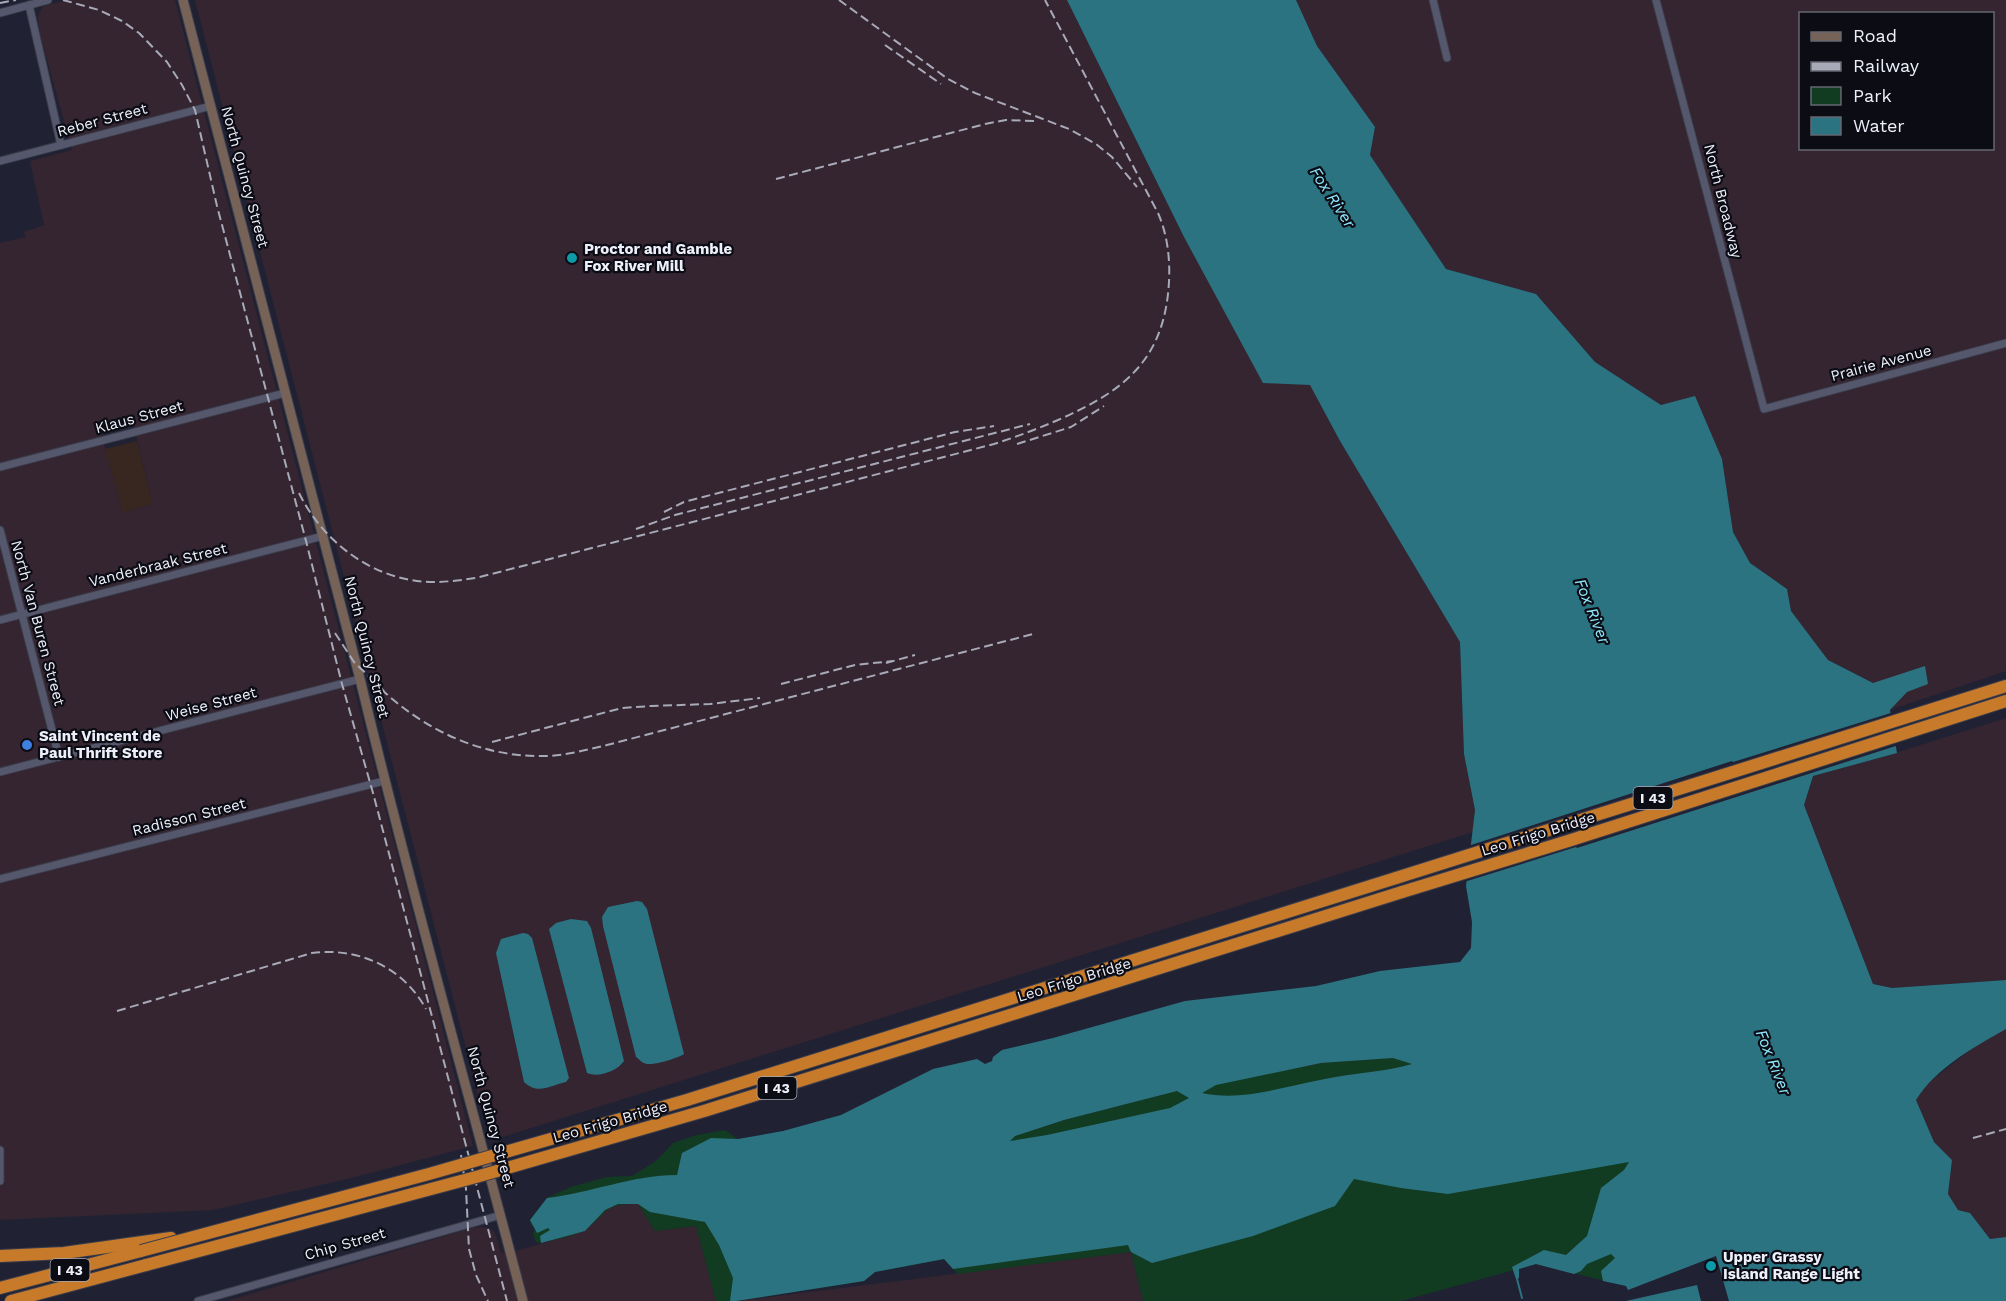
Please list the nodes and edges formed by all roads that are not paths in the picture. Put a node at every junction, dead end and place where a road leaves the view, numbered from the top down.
1 (48, 0) edge
2 (183, 0) edge
3 (1433, 0) edge
4 (1656, 0) edge
5 (29, 5) junction
6 (0, 13) edge
7 (1447, 58) dead end
8 (211, 106) junction
9 (61, 145) junction
10 (0, 161) edge
11 (2006, 344) edge
12 (285, 393) junction
13 (1764, 409) joint
14 (0, 467) edge
15 (0, 530) edge
16 (323, 536) junction
17 (22, 614) junction
18 (0, 620) edge
19 (360, 679) junction
20 (2006, 686) edge
21 (2006, 701) edge
22 (59, 757) junction
23 (0, 772) edge
24 (384, 781) junction
25 (0, 879) edge
26 (0, 1150) edge
27 (0, 1181) edge
28 (501, 1215) junction
29 (140, 1247) junction
30 (0, 1256) edge
31 (0, 1288) edge
32 (11, 1301) edge
33 (198, 1301) edge
34 (523, 1301) edge

1 - 5 street
2 - 8 street, North Quincy Street
3 - 7 street
4 - 13 street, North Broadway
5 - 6 street
5 - 9 street
8 - 9 street, Reber Street
8 - 12 street, North Quincy Street
9 - 10 street, Reber Street
11 - 13 street, Prairie Avenue
12 - 14 street, Klaus Street
12 - 16 street, North Quincy Street
15 - 17 street, North Van Buren Street
16 - 17 street, Vanderbraak Street
16 - 19 street, North Quincy Street
17 - 18 street, Vanderbraak Street
17 - 22 street, North Van Buren Street
19 - 22 street, Weise Street
19 - 24 street, North Quincy Street
20 - 29 highway, I 43, bridge
21 - 32 highway, Leo Frigo Bridge / I 43, bridge
22 - 23 street, Weise Street
24 - 25 street, Radisson Street
24 - 28 street, North Quincy Street
26 - 27 street
28 - 33 street, Chip Street
28 - 34 street, North Quincy Street
29 - 30 highway
29 - 31 highway, I 43

